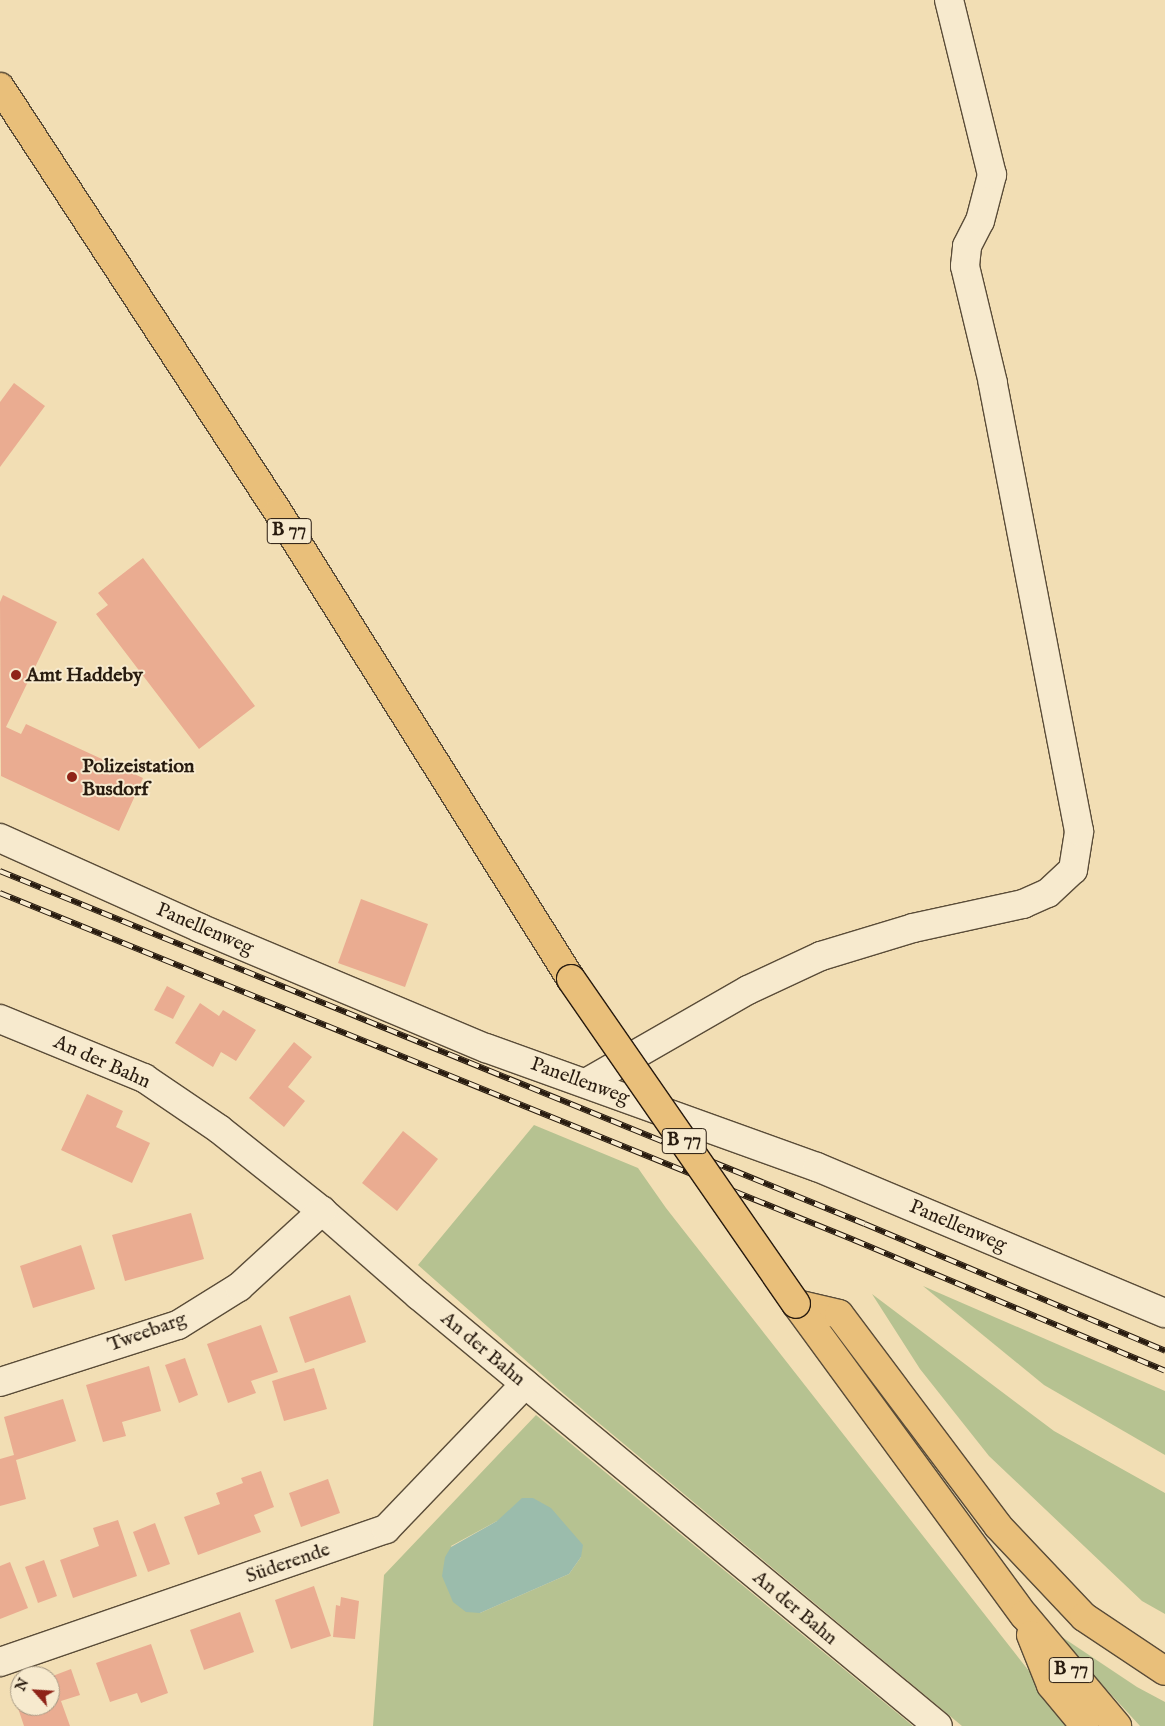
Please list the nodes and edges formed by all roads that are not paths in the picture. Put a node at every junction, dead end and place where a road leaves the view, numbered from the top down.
1 (950, 0) edge
2 (0, 87) edge
3 (0, 838) edge
4 (0, 1019) edge
5 (586, 1083) junction
6 (322, 1211) junction
7 (796, 1304) junction
8 (1165, 1313) edge
9 (0, 1382) edge
10 (526, 1384) junction
11 (1024, 1615) junction
12 (0, 1662) edge
13 (1165, 1671) edge
14 (938, 1726) edge
15 (1085, 1726) edge
16 (1118, 1726) edge

1 - 5 street
2 - 7 main road, B 77, bridge
3 - 5 street, Panellenweg
4 - 6 street, An der Bahn
5 - 8 street, Panellenweg
6 - 9 street, Tweebarg
6 - 10 street, An der Bahn
7 - 11 main road, B 77
7 - 13 main road
10 - 12 street, Süderende
10 - 14 street, An der Bahn
11 - 15 main road
11 - 16 main road, B 77

